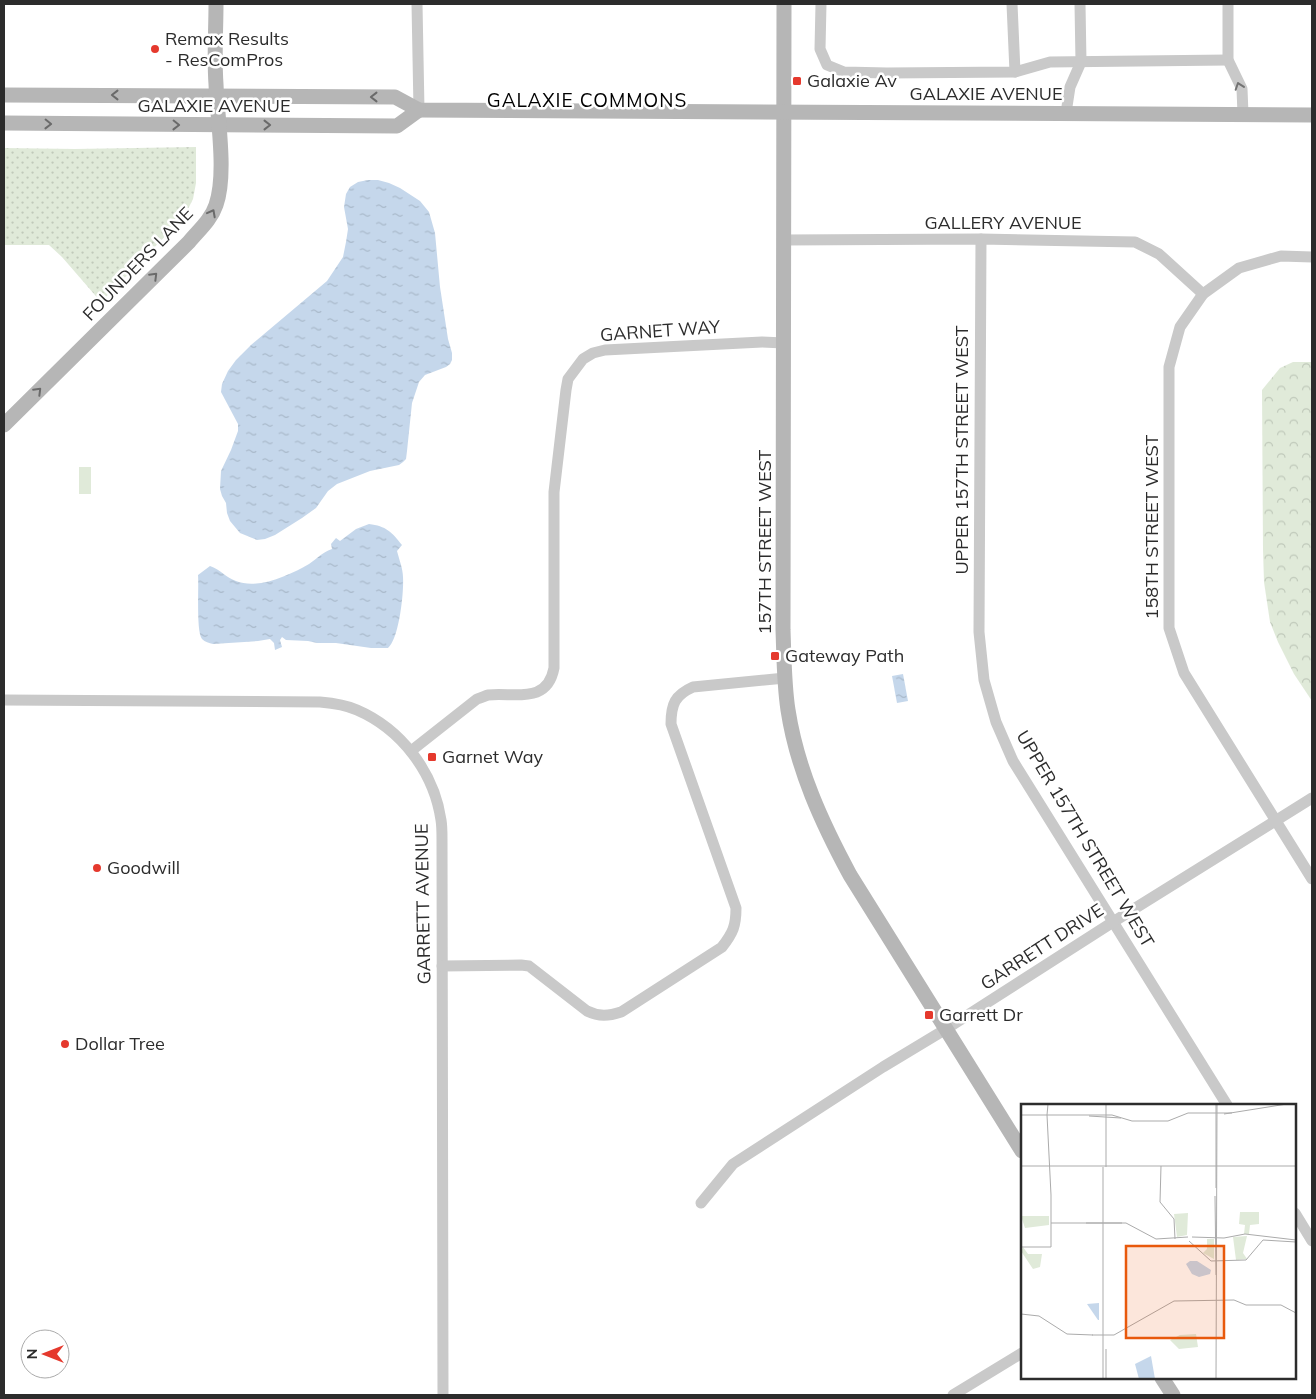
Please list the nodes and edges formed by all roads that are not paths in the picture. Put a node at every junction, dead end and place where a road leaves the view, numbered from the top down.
1 (216, 4) edge
2 (417, 4) edge
3 (784, 4) edge
4 (821, 4) edge
5 (1012, 4) edge
6 (1080, 4) edge
7 (1228, 4) edge
8 (1228, 60) junction
9 (1081, 62) junction
10 (1015, 72) junction
11 (4, 95) edge
12 (216, 96) junction
13 (419, 110) junction
14 (784, 112) junction
15 (1066, 113) junction
16 (1243, 114) junction
17 (1312, 115) edge
18 (4, 123) edge
19 (218, 125) junction
20 (980, 239) junction
21 (784, 240) junction
22 (1312, 257) edge
23 (1203, 294) junction
24 (784, 342) junction
25 (4, 425) edge
26 (785, 678) junction
27 (4, 700) edge
28 (411, 751) junction
29 (1312, 798) edge
30 (1276, 821) junction
31 (1312, 879) edge
32 (1113, 922) junction
33 (442, 966) junction
34 (946, 1029) junction
35 (1226, 1104) edge
36 (1021, 1149) edge
37 (701, 1203) dead end
38 (1296, 1215) edge
39 (1312, 1241) edge
40 (1021, 1354) edge
41 (1163, 1379) edge
42 (443, 1395) edge
43 (953, 1395) edge
44 (1173, 1395) edge

1 - 12 street, FOUNDERS LANE
2 - 13 street
3 - 14 street, 157TH STREET WEST
4 - 10 street
5 - 10 street
6 - 9 street
7 - 8 street
8 - 9 street
16 -> 8 street
9 - 10 street
9 - 15 street
12 -> 11 street, GALAXIE AVENUE
13 -> 12 street, GALAXIE AVENUE
12 - 19 street, FOUNDERS LANE
13 - 14 street, GALAXIE AVENUE
19 -> 13 street, GALAXIE AVENUE
14 - 15 street, GALAXIE AVENUE
14 - 21 street, 157TH STREET WEST
15 - 16 street, GALAXIE AVENUE
16 - 17 street, GALAXIE AVENUE
18 -> 19 street, GALAXIE AVENUE
25 -> 19 street, FOUNDERS LANE
20 - 21 street, GALLERY AVENUE
20 - 23 street, GALLERY AVENUE
20 - 32 street, UPPER 157TH STREET WEST
21 - 24 street, 157TH STREET WEST
22 - 23 street, 158TH STREET WEST
23 - 30 street, 158TH STREET WEST
24 - 26 street, 157TH STREET WEST
24 - 28 street, GARNET WAY
26 - 33 street
26 - 34 street, 157TH STREET WEST
27 - 28 street, GARRETT AVENUE
28 - 33 street, GARRETT AVENUE
29 - 30 street, GARRETT DRIVE
30 - 31 street, 158TH STREET WEST
30 - 32 street, GARRETT DRIVE
32 - 34 street, GARRETT DRIVE
32 - 35 street, UPPER 157TH STREET WEST
33 - 42 street, GARRETT AVENUE
34 - 36 street, 157TH STREET WEST
34 - 37 street, GARRETT DRIVE
38 - 39 street
40 - 43 street
41 - 44 street

